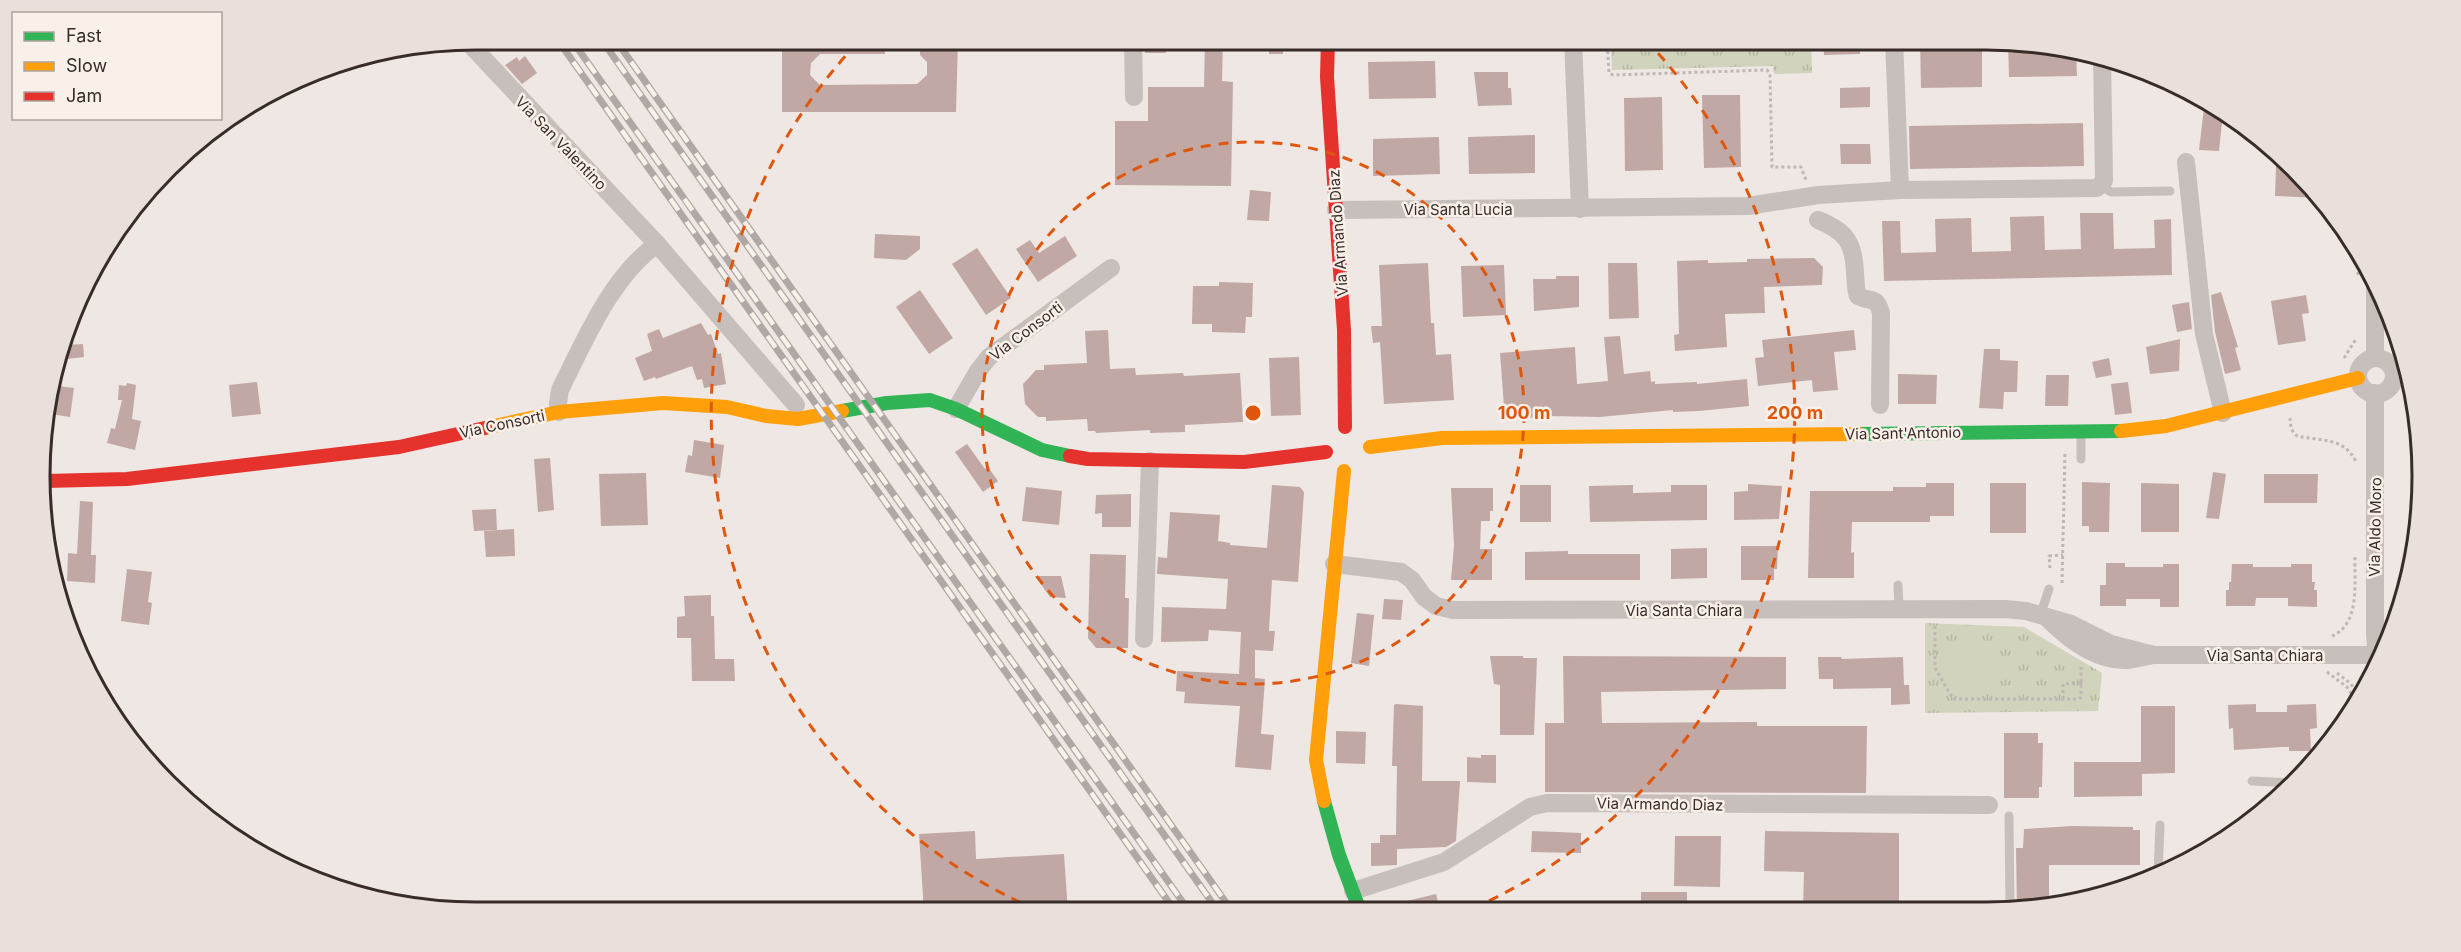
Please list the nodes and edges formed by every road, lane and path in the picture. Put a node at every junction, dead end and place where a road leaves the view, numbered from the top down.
1 (476, 50) edge
2 (1133, 50) edge
3 (1328, 50) edge
4 (1573, 50) edge
5 (1607, 50) edge
6 (1894, 50) edge
7 (2102, 66) edge
8 (1134, 97) dead end
9 (2186, 162) dead end
10 (2101, 186) junction
11 (1900, 190) junction
12 (2170, 191) dead end
13 (1818, 195) junction
14 (1580, 209) junction
15 (1336, 210) junction
16 (1818, 220) dead end
17 (657, 244) junction
18 (1111, 268) dead end
19 (2367, 286) edge
20 (2357, 329) dead end
21 (2375, 358) junction
22 (2342, 360) dead end
23 (2398, 369) edge
24 (2399, 373) edge
25 (2358, 378) junction
26 (2375, 393) junction
27 (796, 405) dead end
28 (1880, 405) dead end
29 (2290, 407) dead end
30 (956, 409) junction
31 (559, 412) junction
32 (2223, 413) junction
33 (2081, 439) junction
34 (1362, 440) junction
35 (1326, 452) junction
36 (2081, 459) dead end
37 (1150, 461) junction
38 (2357, 470) dead end
39 (50, 480) edge
40 (2355, 553) dead end
41 (2062, 555) junction
42 (1334, 564) junction
43 (2050, 568) dead end
44 (2062, 584) dead end
45 (1898, 585) dead end
46 (2049, 589) dead end
47 (1899, 609) junction
48 (2044, 617) junction
49 (1935, 623) dead end
50 (2335, 635) dead end
51 (1144, 639) dead end
52 (2377, 644) edge
53 (2371, 658) edge
54 (2081, 660) dead end
55 (2337, 674) dead end
56 (2081, 682) junction
57 (2354, 688) edge
58 (2063, 699) junction
59 (2252, 781) dead end
60 (2282, 783) edge
61 (1989, 805) dead end
62 (2008, 816) dead end
63 (2160, 825) dead end
64 (2158, 866) edge
65 (1353, 891) junction
66 (1357, 902) edge
67 (2010, 902) edge

1 - 17 street, Via San Valentino
2 - 8 street
3 - 15 street, Via Armando Diaz
4 - 14 street
5 - 13 path
6 - 11 street
7 - 10 street
9 - 32 street
10 - 11 street, Via Santa Lucia
10 - 12 lane
11 - 13 street, Via Santa Lucia
13 - 14 street, Via Santa Lucia
14 - 15 street, Via Santa Lucia
15 - 34 street, Via Armando Diaz
16 - 28 street
17 - 27 street, Via San Valentino
17 - 31 street
18 - 30 street, Via Consorti
19 - 21 street
20 - 22 path
21 - 23 street
21 - 25 street
24 - 26 street
25 - 26 street
25 - 32 street, Via Sant'Antonio
26 - 52 street, Via Aldo Moro
29 - 38 path
30 - 31 street, Via Consorti
30 - 37 street, Via Consorti
31 - 39 street, Via Consorti
32 - 33 street, Via Sant'Antonio
33 - 34 street, Via Sant'Antonio
33 - 36 lane
33 - 41 path
34 - 35 street
35 - 37 street, Via Consorti
35 - 42 street
37 - 51 street
40 - 50 path
41 - 43 path
41 - 44 path
42 - 47 street, Via Santa Chiara
42 - 65 street
45 - 47 lane
46 - 48 lane
47 - 48 street, Via Santa Chiara
48 - 53 street, Via Santa Chiara
49 - 58 path
54 - 56 path
55 - 57 path
56 - 58 path
56 - 58 path
59 - 60 lane
61 - 65 street, Via Armando Diaz
62 - 67 lane
63 - 64 lane
65 - 66 street

